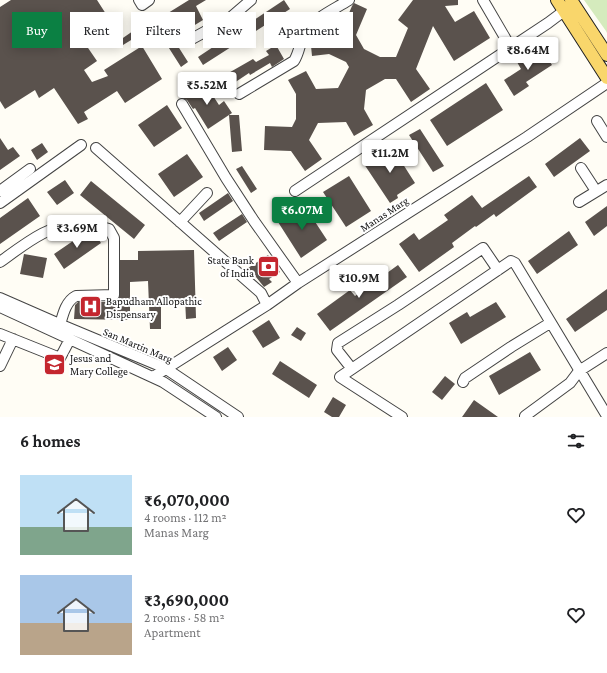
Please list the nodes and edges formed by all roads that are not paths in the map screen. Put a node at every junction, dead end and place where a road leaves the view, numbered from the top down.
1 (139, 0) edge
2 (149, 0) edge
3 (251, 0) edge
4 (349, 0) edge
5 (483, 0) edge
6 (557, 0) edge
7 (571, 0) edge
8 (564, 11) junction
9 (195, 37) edge
10 (511, 48) junction
11 (607, 55) edge
12 (607, 78) edge
13 (607, 83) edge
14 (239, 94) dead end
15 (182, 104) dead end
16 (597, 121) dead end
17 (607, 137) edge
18 (82, 146) dead end
19 (96, 148) dead end
20 (581, 168) dead end
21 (30, 169) dead end
22 (607, 185) edge
23 (0, 191) edge
24 (294, 191) dead end
25 (596, 191) junction
26 (207, 193) dead end
27 (579, 202) dead end
28 (0, 203) edge
29 (180, 222) junction
30 (0, 262) edge
31 (498, 270) junction
32 (298, 283) junction
33 (0, 298) edge
34 (267, 305) junction
35 (0, 307) edge
36 (550, 323) junction
37 (60, 324) junction
38 (0, 334) edge
39 (13, 339) junction
40 (70, 339) junction
41 (607, 353) edge
42 (0, 366) edge
43 (165, 368) junction
44 (352, 369) junction
45 (579, 371) junction
46 (153, 376) junction
47 (463, 382) dead end
48 (525, 416) dead end
49 (607, 416) edge
50 (216, 417) edge
51 (238, 417) edge
52 (402, 417) edge

1 - 2 street
3 - 9 street
4 - 14 street
5 - 10 street
6 - 8 main road
7 - 11 main road
8 - 10 street
8 - 12 main road
10 - 24 street
13 - 32 street, Manas Marg
15 - 32 street
16 - 17 street
18 - 28 street
19 - 29 street
20 - 25 street
21 - 23 street
22 - 25 street
25 - 27 street
26 - 29 street
29 - 34 street
30 - 37 street
31 - 36 street
31 - 44 street
31 - 44 street
32 - 34 street, Manas Marg
33 - 37 street, San Martin Marg
34 - 43 street, Manas Marg
35 - 40 street, San Martin Marg
36 - 45 street
36 - 47 street
37 - 43 street, San Martin Marg
38 - 39 street
39 - 40 street
39 - 42 street
40 - 46 street, San Martin Marg
41 - 45 street
43 - 46 street, Manas Marg
43 - 51 street, San Martin Marg
44 - 52 street
45 - 48 street
45 - 49 street
46 - 50 street, San Martin Marg

